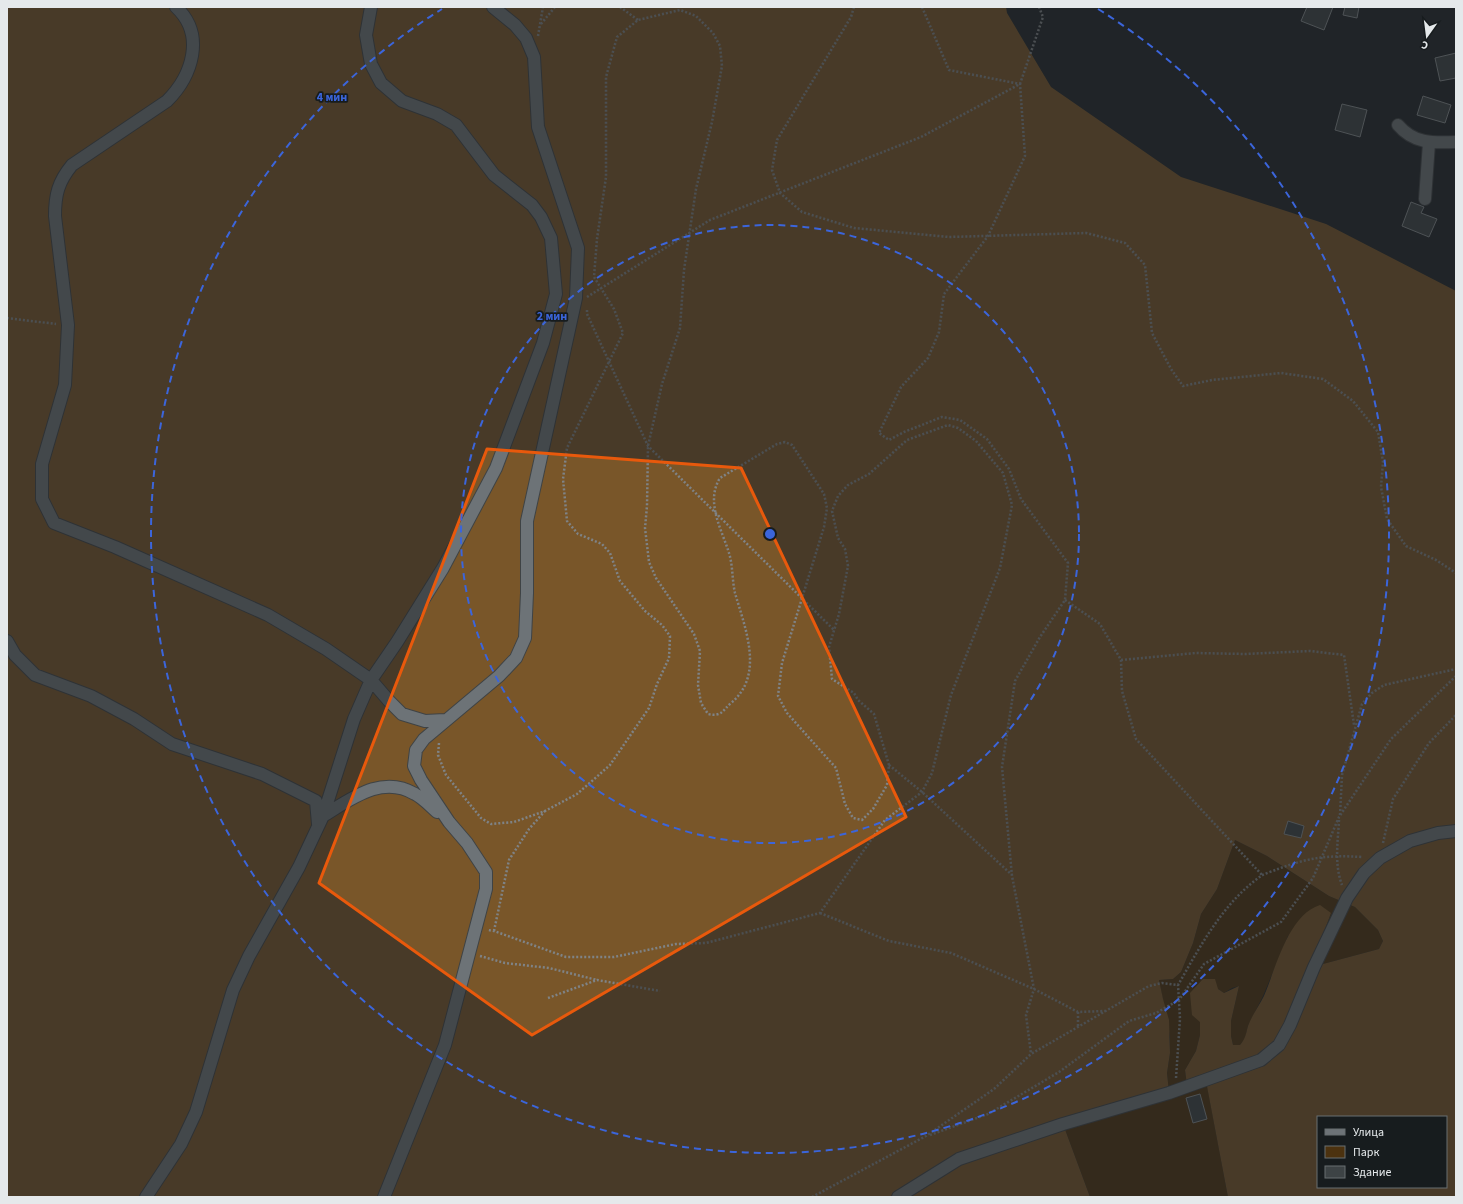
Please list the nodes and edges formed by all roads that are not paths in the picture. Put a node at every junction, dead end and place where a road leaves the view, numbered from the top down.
1 (176, 7) edge
2 (370, 7) edge
3 (493, 7) edge
4 (1398, 125) dead end
5 (1456, 142) edge
6 (1429, 143) junction
7 (1425, 199) dead end
8 (7, 641) edge
9 (371, 680) junction
10 (445, 720) junction
11 (321, 820) junction
12 (448, 822) junction
13 (1456, 831) edge
14 (146, 1197) edge
15 (384, 1197) edge
16 (898, 1197) edge

1 - 9 street
2 - 9 street
3 - 10 street
4 - 6 street
5 - 6 street
6 - 7 street
8 - 11 street
9 - 10 street
9 - 11 street
10 - 12 street
11 - 12 street
11 - 14 street
12 - 15 street
13 - 16 street

